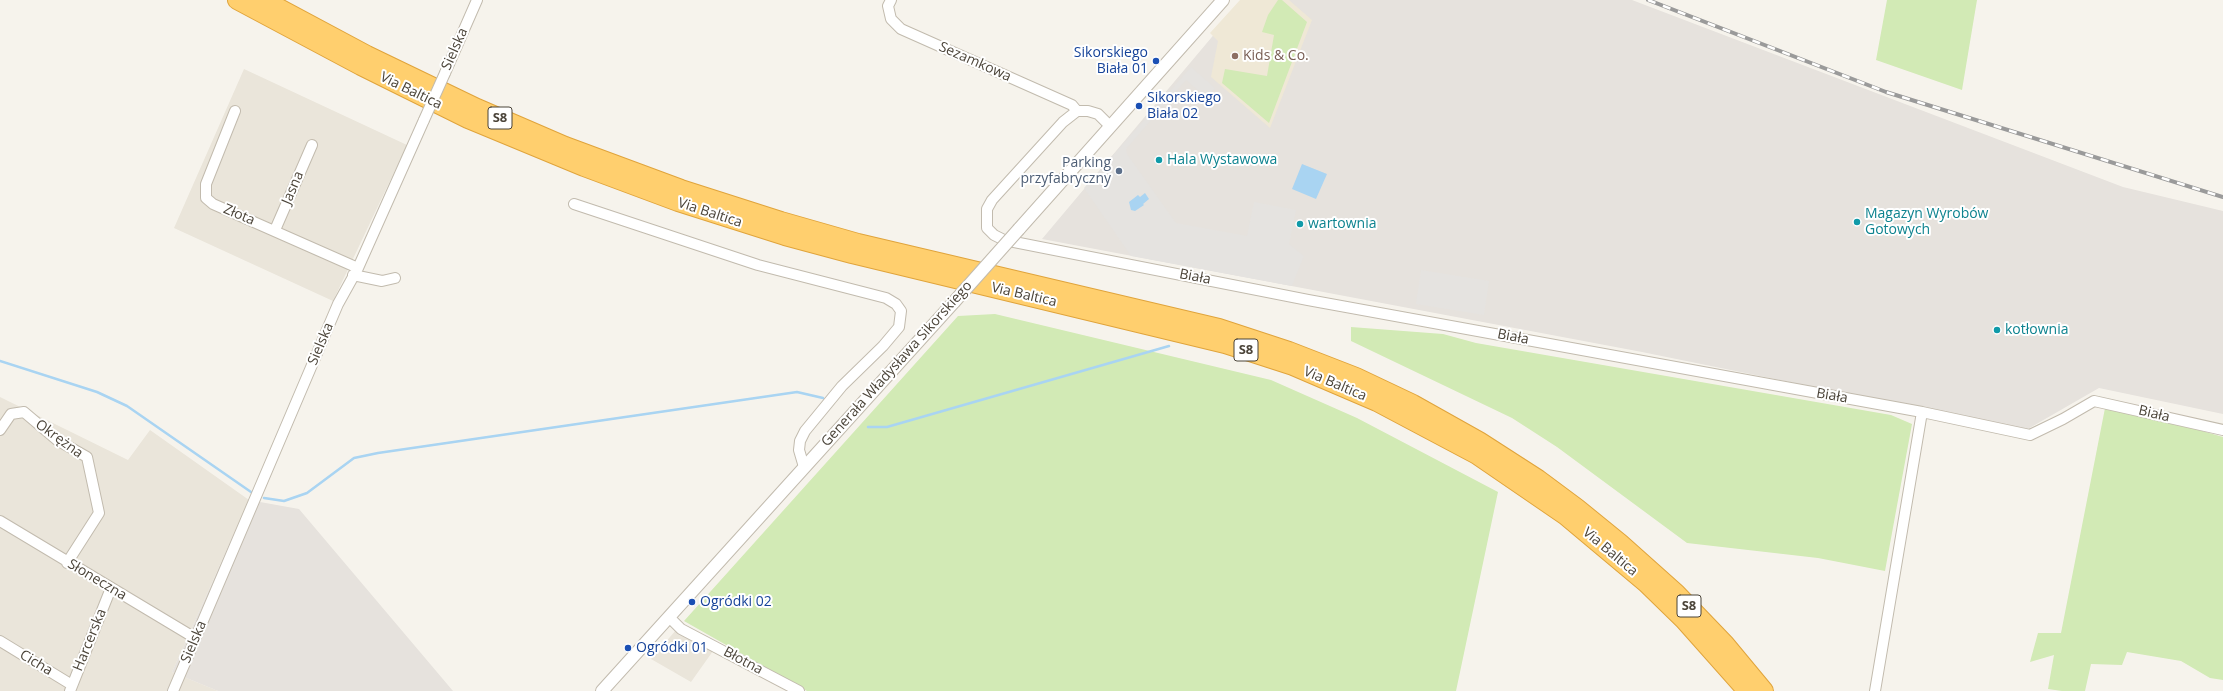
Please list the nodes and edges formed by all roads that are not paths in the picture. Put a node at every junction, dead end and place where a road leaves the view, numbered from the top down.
1 (237, 0) edge
2 (264, 0) edge
3 (477, 0) edge
4 (891, 0) edge
5 (1223, 0) edge
6 (235, 111) dead end
7 (1077, 111) junction
8 (1110, 126) junction
9 (312, 145) dead end
10 (574, 204) dead end
11 (275, 230) junction
12 (356, 272) junction
13 (395, 278) dead end
14 (1922, 412) junction
15 (0, 430) edge
16 (2223, 430) edge
17 (804, 467) junction
18 (0, 521) edge
19 (67, 563) junction
20 (111, 588) junction
21 (668, 617) junction
22 (195, 638) junction
23 (0, 641) edge
24 (71, 688) edge
25 (173, 691) edge
26 (602, 691) edge
27 (799, 691) edge
28 (1747, 691) edge
29 (1764, 691) edge
30 (1875, 691) edge

1 - 28 highway, Via Baltica / S8
2 - 29 highway, Via Baltica / S8
3 - 12 street, Sielska, bridge
4 - 7 street, Sezamkowa
5 - 8 street, Generała Władysława Sikorskiego
6 - 11 street, Złota
7 - 8 street
7 - 14 street, Biała
8 - 17 street, Generała Władysława Sikorskiego, bridge
9 - 11 street, Jasna
10 - 17 street
11 - 12 street, Złota
12 - 13 street, Złota
12 - 22 street, Sielska
14 - 16 street, Biała
14 - 30 street
15 - 19 street, Okrężna
17 - 21 street, Generała Władysława Sikorskiego
18 - 19 street, Słoneczna
19 - 20 street, Słoneczna
20 - 22 street, Słoneczna
20 - 24 street, Harcerska
21 - 26 street, Generała Władysława Sikorskiego
21 - 27 street, Błotna
22 - 25 street, Sielska
23 - 24 street, Cicha

